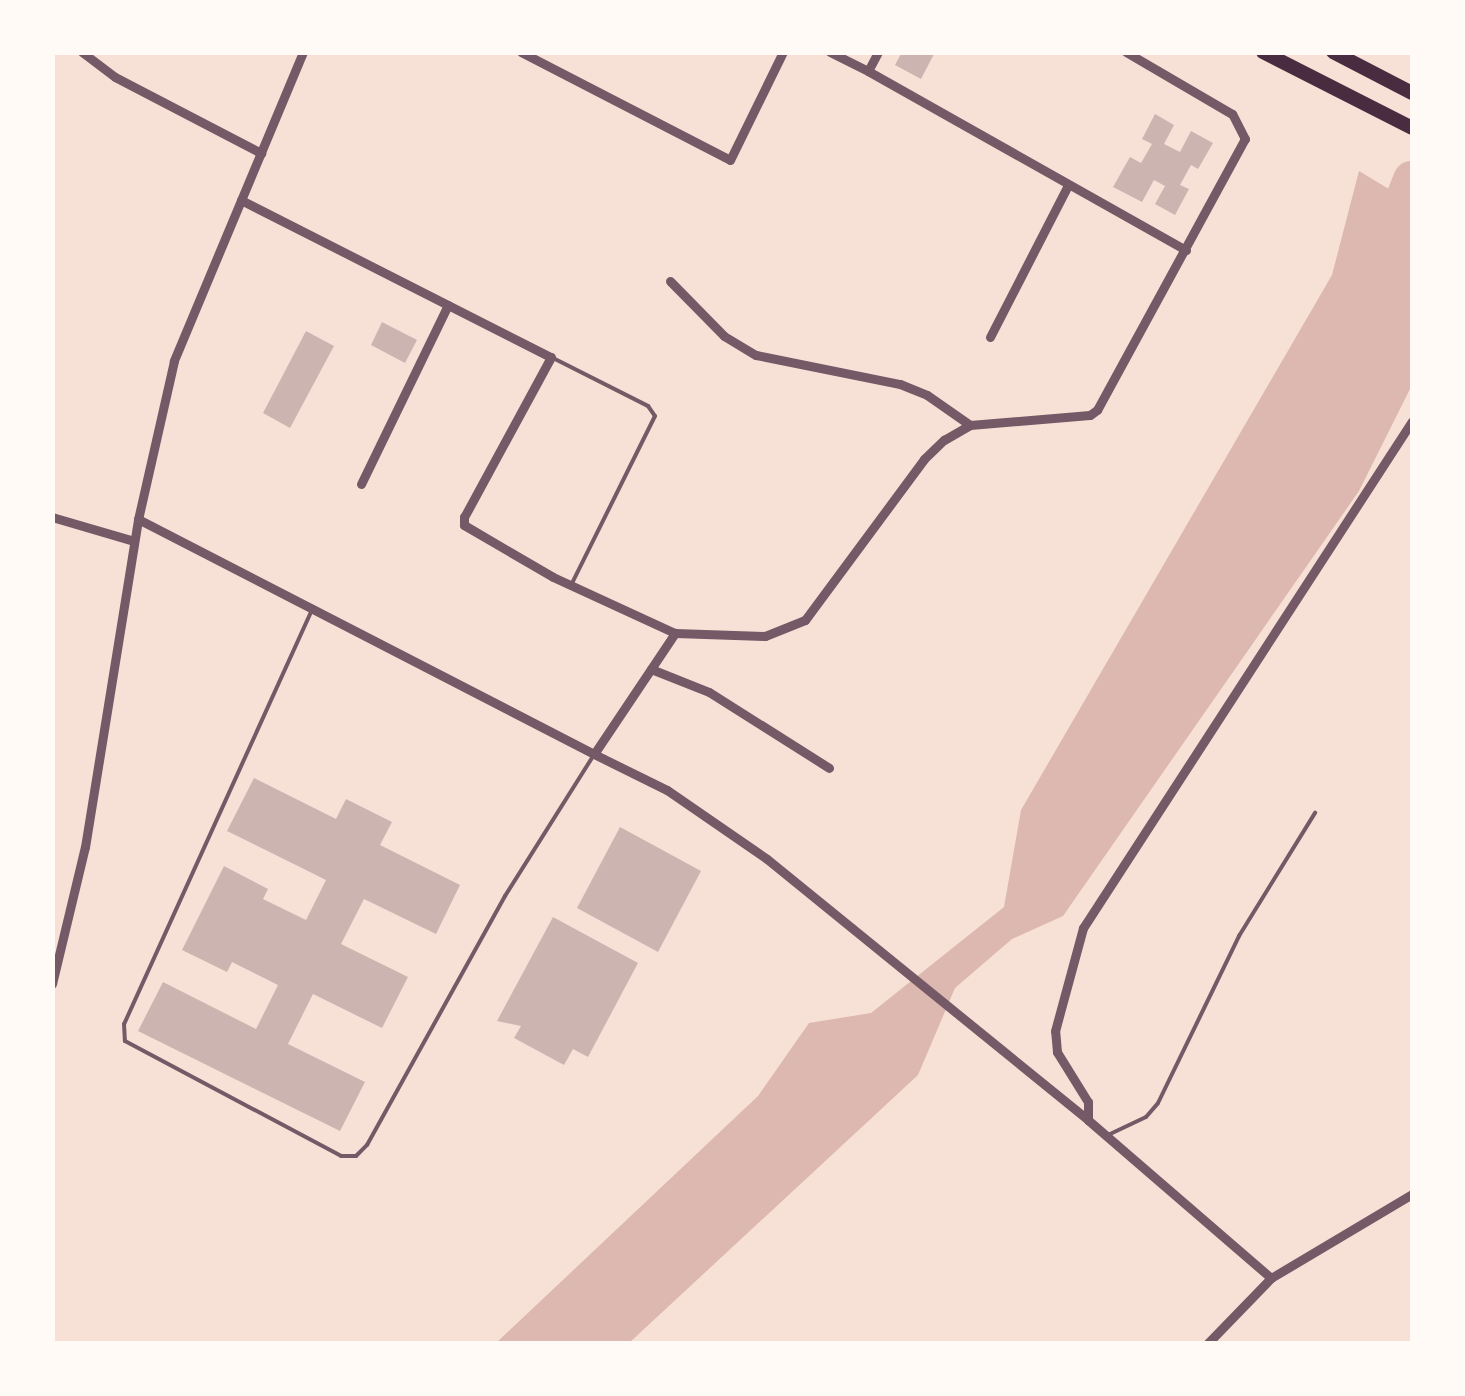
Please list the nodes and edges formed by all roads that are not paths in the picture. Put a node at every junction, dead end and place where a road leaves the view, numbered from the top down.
1 (82, 52) edge
2 (303, 52) edge
3 (521, 52) edge
4 (783, 52) edge
5 (830, 52) edge
6 (878, 52) edge
7 (1126, 52) edge
8 (1333, 52) edge
9 (1265, 53) edge
10 (868, 71) junction
11 (1412, 93) edge
12 (1412, 128) edge
13 (261, 153) junction
14 (1068, 185) junction
15 (241, 200) junction
16 (1186, 250) junction
17 (670, 281) dead end
18 (448, 305) junction
19 (990, 337) dead end
20 (551, 357) junction
21 (1412, 420) edge
22 (970, 425) junction
23 (361, 484) dead end
24 (52, 518) edge
25 (138, 519) junction
26 (134, 542) junction
27 (572, 582) junction
28 (313, 608) junction
29 (674, 633) junction
30 (651, 669) junction
31 (594, 754) junction
32 (829, 768) dead end
33 (1315, 813) dead end
34 (52, 984) edge
35 (1088, 1120) junction
36 (1106, 1136) junction
37 (1412, 1194) edge
38 (1272, 1278) junction
39 (1207, 1344) edge

1 - 13 street
2 - 13 street
3 - 4 street
5 - 10 street
6 - 10 street
7 - 16 street
8 - 11 highway
9 - 12 highway
10 - 14 street
13 - 15 street
14 - 16 street
14 - 19 street
15 - 18 street
15 - 25 street
16 - 22 street
17 - 22 street
18 - 20 street
18 - 23 street
20 - 27 lane
20 - 27 street
21 - 35 street
22 - 29 street
24 - 26 street
25 - 26 street
25 - 28 street
26 - 34 street
27 - 29 street
28 - 31 street
28 - 31 lane
29 - 30 street
30 - 31 street
30 - 32 street
31 - 35 street
33 - 36 lane
35 - 36 street
36 - 38 street
37 - 38 street
38 - 39 street

